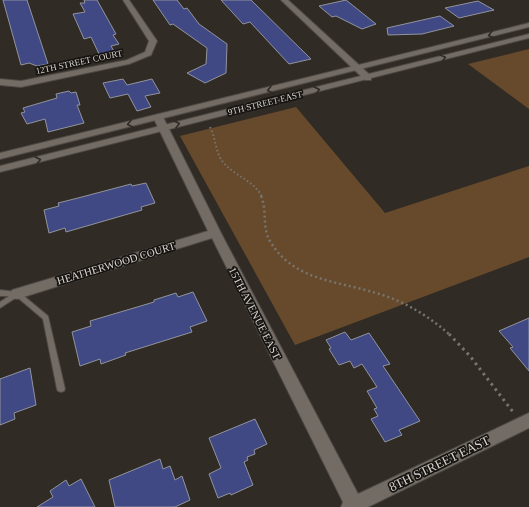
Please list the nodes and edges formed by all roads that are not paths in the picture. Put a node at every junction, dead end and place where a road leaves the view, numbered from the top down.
1 (126, 0) edge
2 (284, 0) edge
3 (529, 25) edge
4 (529, 36) edge
5 (357, 68) junction
6 (368, 78) junction
7 (0, 82) edge
8 (160, 122) junction
9 (0, 156) edge
10 (0, 169) edge
11 (215, 233) junction
12 (0, 293) edge
13 (17, 294) junction
14 (0, 305) edge
15 (61, 389) dead end
16 (525, 421) edge
17 (353, 506) edge

1 - 7 main road, 12TH STREET COURT
2 - 5 main road
3 -> 5 main road, 9TH STREET EAST
6 -> 4 main road, 9TH STREET EAST
5 - 6 main road
5 -> 8 main road, 9TH STREET EAST
8 -> 6 main road, 9TH STREET EAST
8 -> 9 main road, 9TH STREET EAST
10 -> 8 main road, 9TH STREET EAST
8 - 11 main road, 15TH AVENUE EAST
11 - 13 main road, HEATHERWOOD COURT
11 - 17 main road, 15TH AVENUE EAST
12 - 13 lane
13 - 14 lane
13 - 15 lane
16 - 17 main road, 8TH STREET EAST

